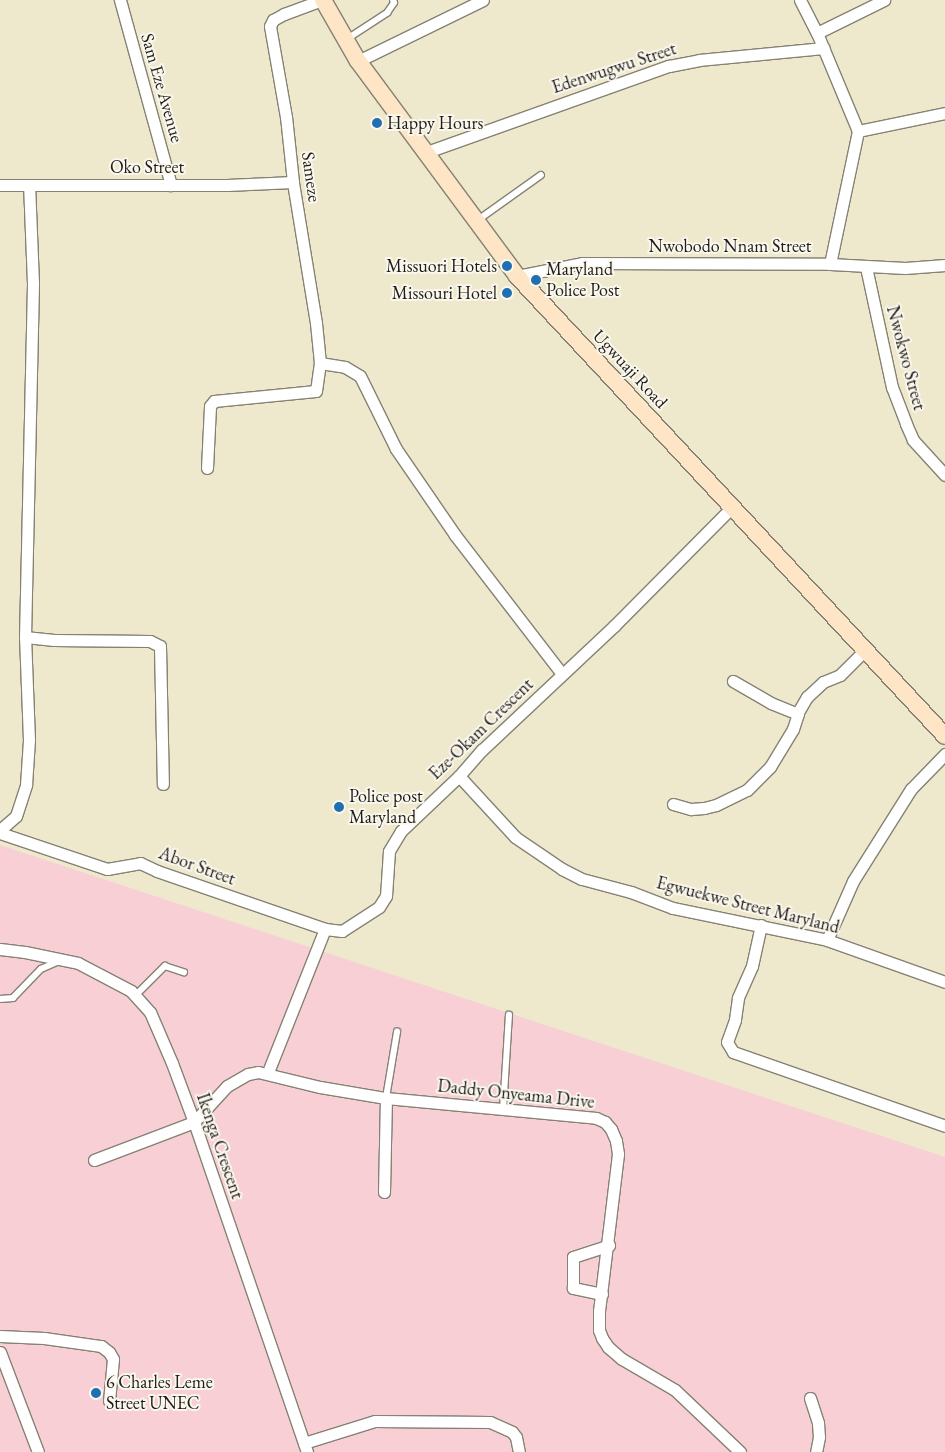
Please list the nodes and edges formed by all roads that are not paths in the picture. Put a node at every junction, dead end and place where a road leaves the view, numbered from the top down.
1 (120, 0) edge
2 (323, 0) edge
3 (393, 0) edge
4 (482, 0) edge
5 (800, 0) edge
6 (884, 0) edge
7 (817, 33) junction
8 (345, 40) junction
9 (823, 48) junction
10 (358, 61) junction
11 (945, 113) edge
12 (858, 131) junction
13 (424, 153) junction
14 (541, 176) dead end
15 (293, 182) junction
16 (0, 185) edge
17 (29, 185) junction
18 (171, 185) junction
19 (476, 221) junction
20 (830, 264) junction
21 (945, 265) edge
22 (866, 268) junction
23 (517, 276) junction
24 (320, 363) junction
25 (207, 468) dead end
26 (945, 475) edge
27 (733, 506) junction
28 (25, 637) junction
29 (866, 649) junction
30 (562, 674) junction
31 (733, 680) dead end
32 (797, 714) junction
33 (945, 736) edge
34 (945, 754) edge
35 (459, 776) junction
36 (163, 784) dead end
37 (673, 804) dead end
38 (0, 831) edge
39 (761, 925) junction
40 (325, 928) junction
41 (827, 940) junction
42 (0, 949) edge
43 (63, 959) junction
44 (184, 972) dead end
45 (945, 982) edge
46 (136, 995) junction
47 (0, 999) edge
48 (509, 1015) dead end
49 (397, 1032) dead end
50 (268, 1072) junction
51 (386, 1098) junction
52 (503, 1110) junction
53 (194, 1122) junction
54 (945, 1126) edge
55 (94, 1160) dead end
56 (384, 1192) dead end
57 (609, 1245) junction
58 (602, 1294) junction
59 (0, 1336) edge
60 (0, 1352) edge
61 (810, 1398) dead end
62 (109, 1401) dead end
63 (306, 1448) edge
64 (38, 1452) edge
65 (520, 1452) edge
66 (740, 1452) edge
67 (816, 1452) edge

1 - 18 street, Sam Eze Avenue
2 - 8 main road, Ugwuaji Road
2 - 15 street, Sameze
3 - 8 lane
4 - 10 street
5 - 7 street
6 - 7 street
7 - 9 street
8 - 10 main road, Ugwuaji Road
9 - 12 street
9 - 13 street, Edenwugwu Street
10 - 13 main road, Ugwuaji Road
11 - 12 street
12 - 20 street
13 - 19 main road, Ugwuaji Road
14 - 19 lane
15 - 18 street, Oko Street
15 - 24 street, Sameze
16 - 17 street, Oko Street
17 - 18 street, Oko Street
17 - 28 street
19 - 23 main road, Ugwuaji Road
20 - 22 street, Nwobodo Nnam Street
20 - 23 street, Nwobodo Nnam Street
21 - 22 street, Nwobodo Nnam Street
22 - 26 street, Nwokwo Street
23 - 27 main road, Ugwuaji Road
24 - 25 street, Sameze
24 - 30 street
27 - 29 main road, Ugwuaji Road
27 - 30 street, Eze-Okam Crescent
28 - 36 street
28 - 38 street
29 - 32 street
29 - 33 main road, Ugwuaji Road
30 - 35 street, Eze-Okam Crescent
31 - 32 street
32 - 37 street
34 - 41 street
35 - 39 street, Egwuekwe Street Maryland
35 - 40 street, Eze-Okam Crescent
38 - 40 street, Abor Street
39 - 41 street, Egwuekwe Street Maryland
39 - 54 street
40 - 50 street
41 - 45 street, Egwuekwe Street Maryland
42 - 43 street, Ikenga Crescent
43 - 46 street, Ikenga Crescent
43 - 47 lane
44 - 46 lane
46 - 53 street, Ikenga Crescent
48 - 52 lane
49 - 51 lane
50 - 51 street, Daddy Onyeama Drive
50 - 53 street, Daddy Onyeama Drive
51 - 52 street, Daddy Onyeama Drive
51 - 56 street
52 - 57 street, Daddy Onyeama Drive
53 - 55 street
53 - 63 street, Ikenga Crescent
57 - 58 street, Daddy Onyeama Drive
57 - 58 street
58 - 66 street, Daddy Onyeama Drive
59 - 62 street
60 - 64 street
61 - 67 street
63 - 65 street

